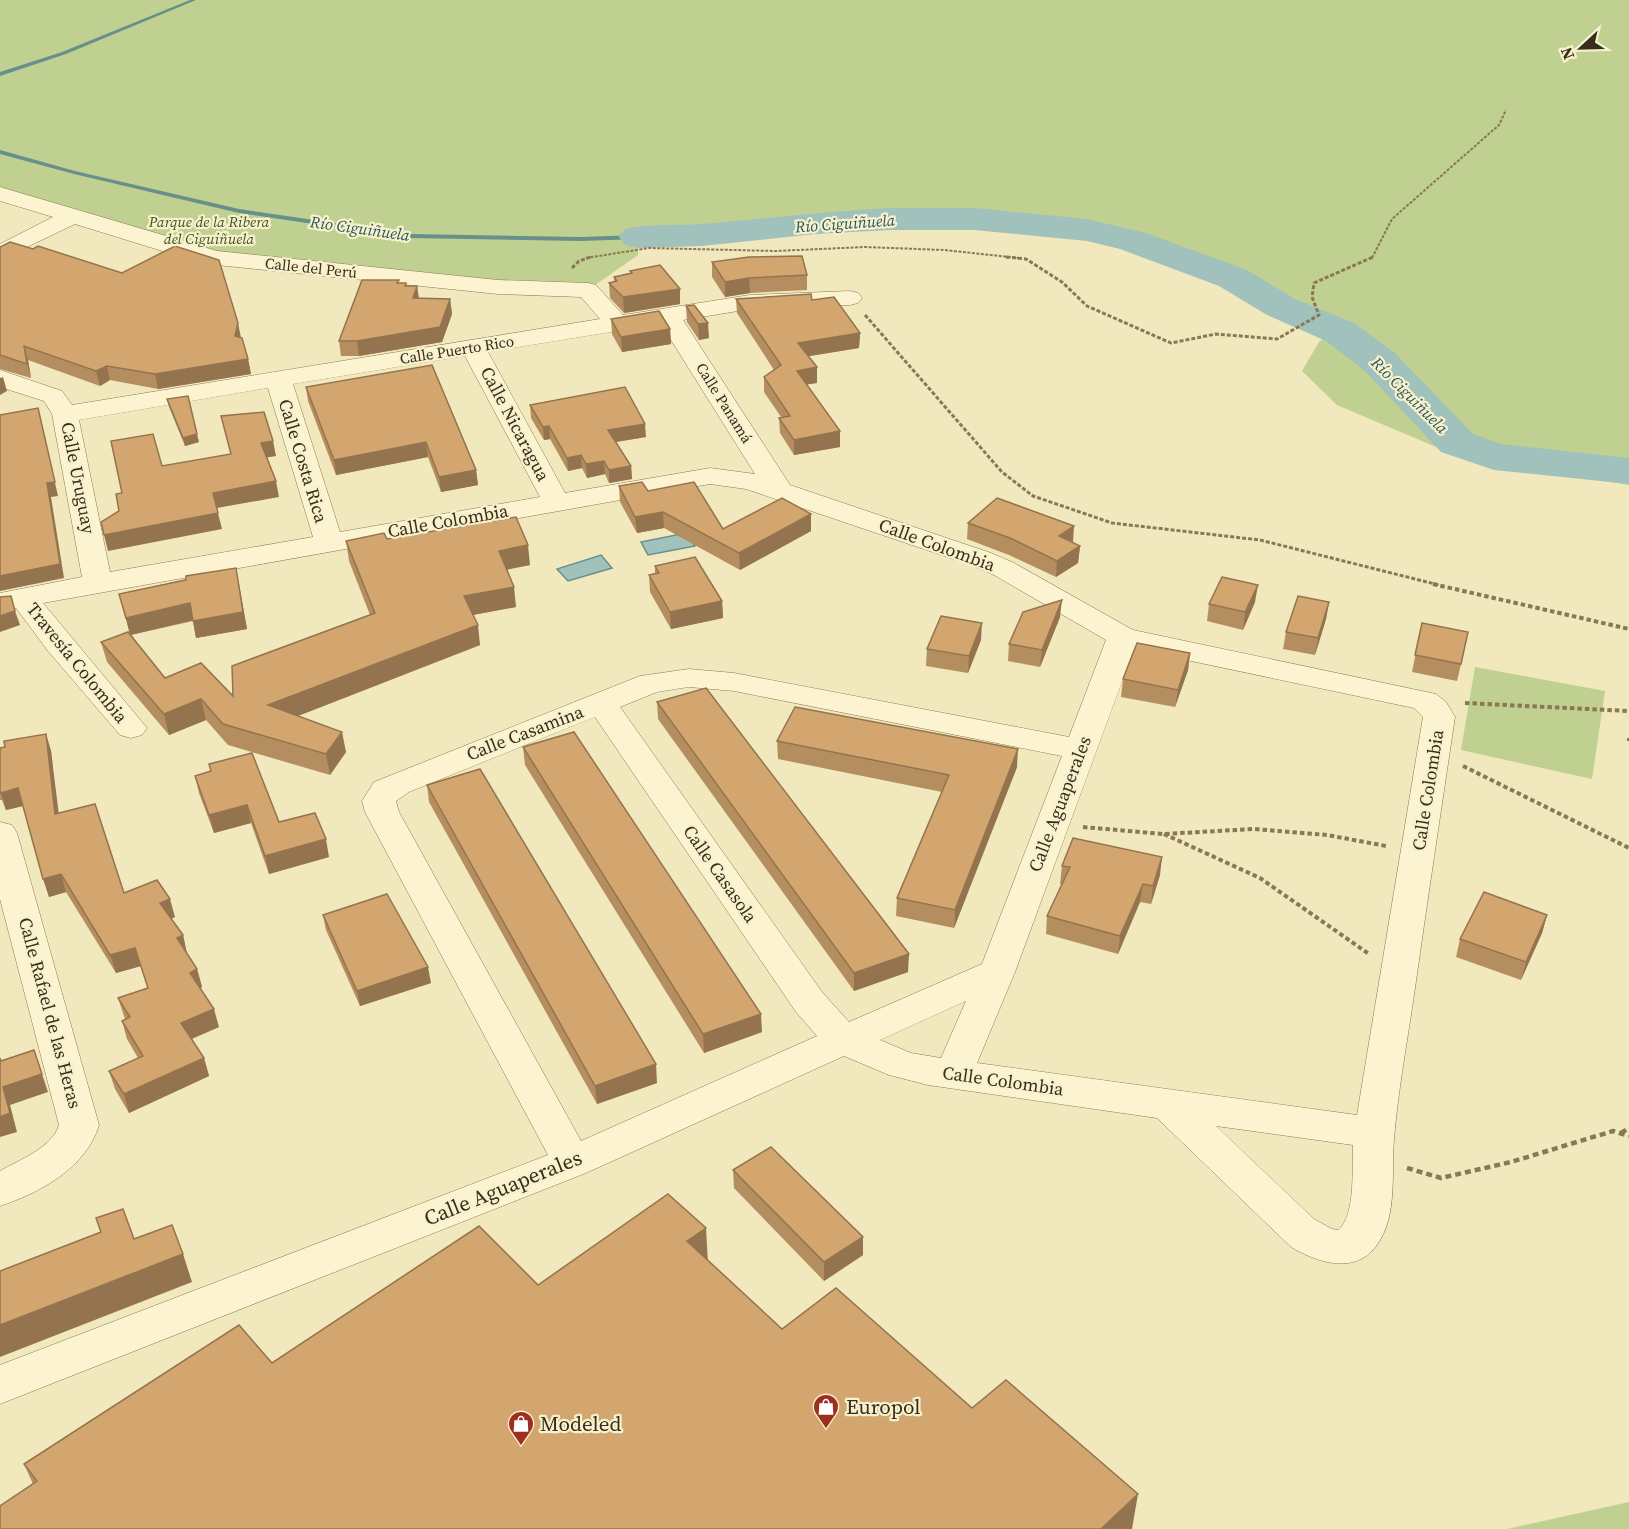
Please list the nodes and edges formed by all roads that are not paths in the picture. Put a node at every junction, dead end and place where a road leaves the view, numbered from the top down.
1 (0, 194) edge
2 (73, 216) junction
3 (0, 253) edge
4 (850, 298) road end
5 (668, 316) junction
6 (616, 323) junction
7 (473, 347) junction
8 (0, 378) edge
9 (278, 379) junction
10 (65, 414) junction
11 (779, 490) junction
12 (556, 502) junction
13 (329, 542) junction
14 (98, 583) junction
15 (12, 600) edge
16 (1123, 637) junction
17 (601, 703) junction
18 (131, 728) dead end
19 (1081, 750) junction
20 (0, 833) edge
21 (998, 972) junction
22 (900, 1016) junction
23 (843, 1041) junction
24 (961, 1057) junction
25 (1168, 1104) junction
26 (1373, 1146) junction
27 (572, 1162) junction
28 (0, 1190) edge
29 (0, 1385) edge

1 - 2 street, Calle del Perú
2 - 3 street
2 - 6 street, Calle del Perú
4 - 5 street, Calle Puerto Rico
5 - 6 street, Calle Puerto Rico
5 - 11 street, Calle Panamá
6 - 7 street, Calle Puerto Rico
7 - 9 street, Calle Puerto Rico
7 - 12 street, Calle Nicaragua
8 - 10 street, Calle Uruguay
9 - 10 street, Calle Puerto Rico
9 - 13 street, Calle Costa Rica
10 - 14 street, Calle Uruguay
11 - 12 street, Calle Colombia
11 - 16 street, Calle Colombia
12 - 13 street, Calle Colombia
13 - 14 street, Calle Colombia
14 - 15 street, Calle Colombia
15 - 18 street, Travesía Colombia
16 - 19 street, Calle Aguaperales
16 - 26 street, Calle Colombia
17 - 19 street, Calle Casamina
17 - 23 street, Calle Casasola
17 - 27 street, Calle Casamina
19 - 21 street, Calle Aguaperales
20 - 28 street, Calle Rafael de las Heras
21 - 22 street, Calle Aguaperales
21 - 24 street, Calle Aguaperales
22 - 23 street, Calle Aguaperales
22 - 24 street
23 - 24 street, Calle Colombia
23 - 27 street, Calle Aguaperales
24 - 25 street, Calle Colombia
25 - 26 street, Calle Colombia
25 - 26 street, Calle Colombia
27 - 29 street, Calle Aguaperales

